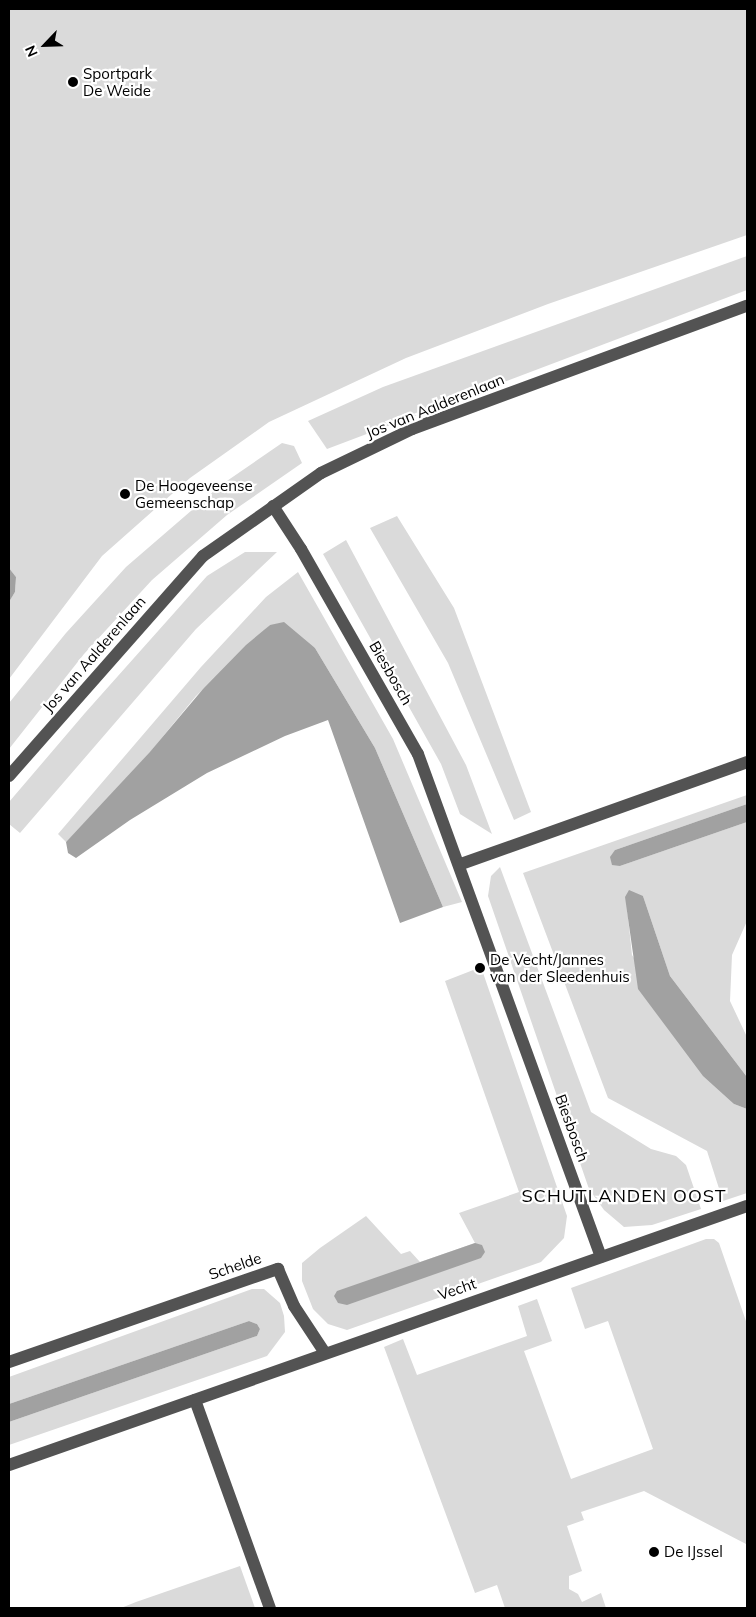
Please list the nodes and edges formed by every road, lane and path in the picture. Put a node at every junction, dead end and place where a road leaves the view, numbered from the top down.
1 (747, 306) edge
2 (273, 506) junction
3 (747, 762) edge
4 (9, 776) edge
5 (461, 864) junction
6 (747, 1206) edge
7 (600, 1257) junction
8 (325, 1353) junction
9 (9, 1362) edge
10 (195, 1400) junction
11 (9, 1465) edge
12 (270, 1608) edge

1 - 2 street, Jos van Aalderenlaan
2 - 4 street, Jos van Aalderenlaan
2 - 5 street, Biesbosch
3 - 5 street
5 - 7 street, Biesbosch
6 - 7 street
7 - 8 street, Vecht
8 - 9 street, Schelde
8 - 10 street
10 - 11 street
10 - 12 street

